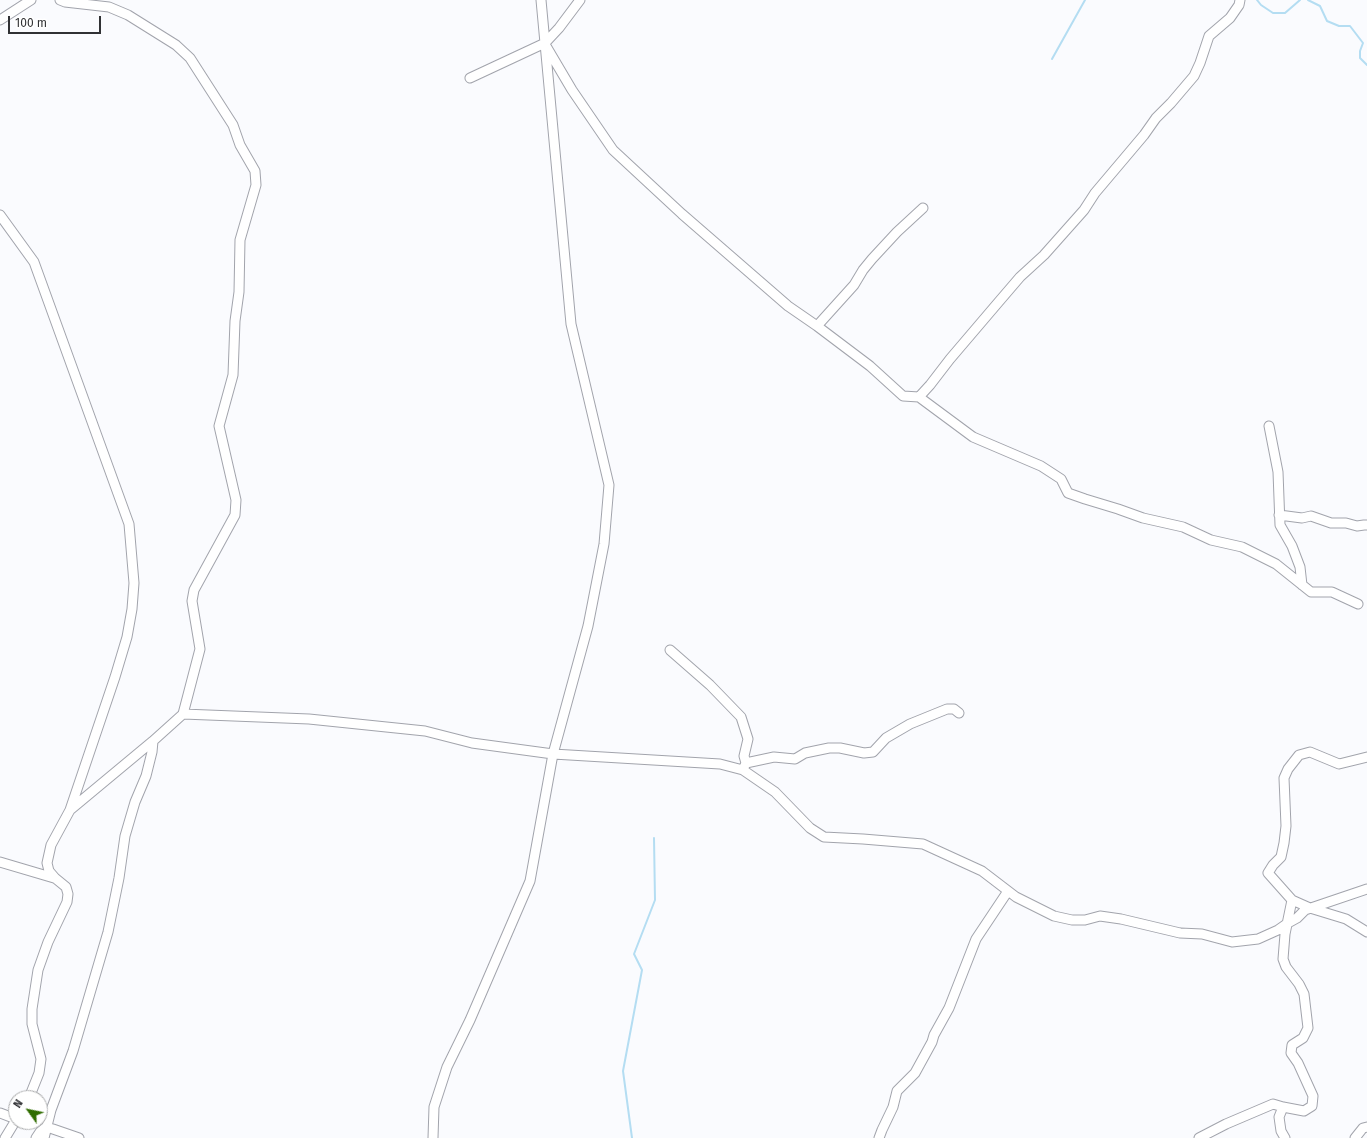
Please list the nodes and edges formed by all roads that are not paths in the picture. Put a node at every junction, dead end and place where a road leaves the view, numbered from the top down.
1 (31, 0) edge
2 (60, 0) edge
3 (541, 0) edge
4 (580, 0) edge
5 (1240, 0) edge
6 (0, 20) edge
7 (544, 43) junction
8 (470, 78) dead end
9 (923, 208) dead end
10 (0, 215) edge
11 (817, 326) junction
12 (919, 397) junction
13 (1269, 426) dead end
14 (1279, 515) junction
15 (1367, 525) edge
16 (1302, 585) junction
17 (1358, 604) dead end
18 (670, 650) dead end
19 (959, 713) dead end
20 (183, 714) junction
21 (153, 741) junction
22 (553, 754) junction
23 (1367, 756) edge
24 (745, 767) junction
25 (70, 810) junction
26 (0, 862) edge
27 (55, 878) junction
28 (1367, 889) edge
29 (1008, 891) junction
30 (1292, 900) junction
31 (1310, 908) junction
32 (1288, 923) junction
33 (1367, 932) edge
34 (33, 1090) edge
35 (1284, 1108) junction
36 (48, 1120) edge
37 (1367, 1127) edge
38 (48, 1128) edge
39 (42, 1130) edge
40 (36, 1138) edge
41 (79, 1138) edge
42 (433, 1138) edge
43 (879, 1138) edge
44 (1199, 1138) edge
45 (1285, 1138) edge
46 (1355, 1138) edge

1 - 6 street
2 - 20 street
3 - 7 street
4 - 7 street
5 - 12 street
7 - 8 street
7 - 11 street
7 - 22 street
9 - 11 street
10 - 25 street
11 - 12 street
12 - 16 street
13 - 14 street
14 - 15 street
14 - 16 street
16 - 17 street
18 - 24 street
19 - 24 street
20 - 21 street
20 - 22 street
21 - 25 street
21 - 36 street
22 - 24 street
22 - 42 street
23 - 30 street
24 - 29 street
25 - 27 street
26 - 27 street
27 - 34 street
28 - 31 street
29 - 32 street
29 - 43 street
30 - 31 street
30 - 32 street
31 - 32 street
31 - 33 street
32 - 35 street
35 - 44 street
35 - 45 street
37 - 46 street
38 - 41 street
39 - 40 street

